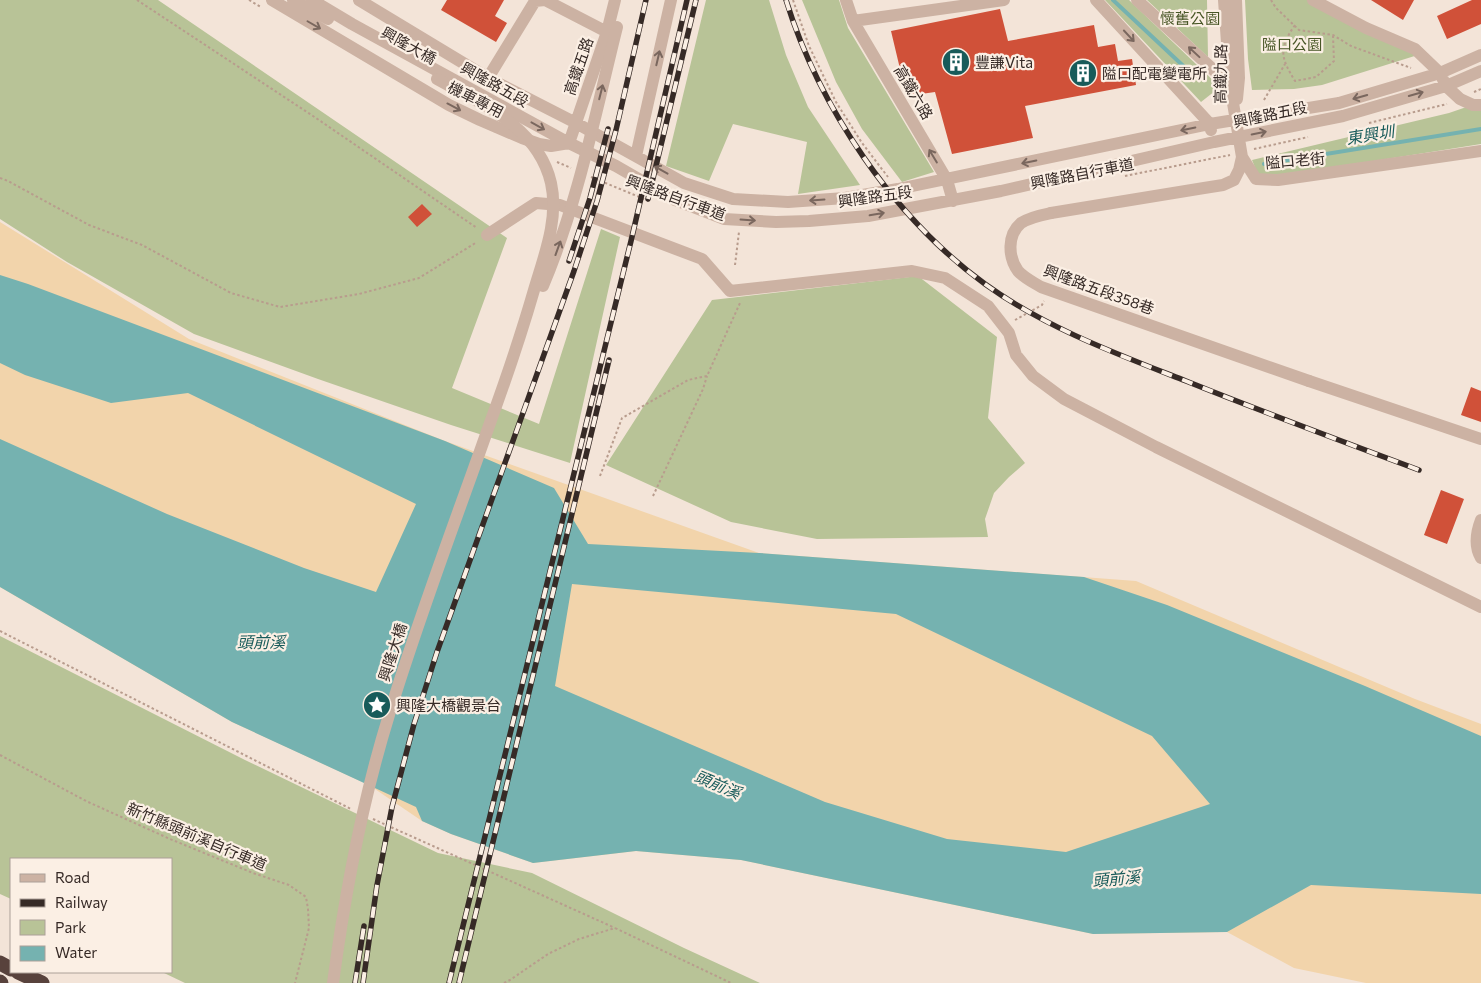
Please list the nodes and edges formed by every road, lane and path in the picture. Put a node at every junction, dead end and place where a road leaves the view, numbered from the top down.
1 (137, 0) edge
2 (272, 0) edge
3 (293, 0) edge
4 (312, 0) edge
5 (359, 0) edge
6 (615, 0) edge
7 (624, 0) edge
8 (671, 0) edge
9 (794, 0) edge
10 (846, 0) edge
11 (1004, 0) edge
12 (1096, 0) edge
13 (1137, 0) edge
14 (1224, 0) edge
15 (1236, 0) edge
16 (1271, 0) edge
17 (1313, 0) edge
18 (853, 20) junction
19 (1295, 25) junction
20 (612, 30) junction
21 (1333, 35) junction
22 (1481, 55) edge
23 (1285, 64) junction
24 (1415, 70) dead end
25 (1481, 72) edge
26 (1440, 73) junction
27 (488, 78) junction
28 (1230, 85) junction
29 (1446, 86) junction
30 (1264, 100) dead end
31 (1481, 105) edge
32 (1236, 119) junction
33 (576, 123) junction
34 (1210, 124) junction
35 (1238, 138) junction
36 (1214, 142) junction
37 (569, 143) junction
38 (1481, 151) edge
39 (1242, 155) junction
40 (636, 156) junction
41 (553, 161) dead end
42 (575, 170) dead end
43 (584, 174) dead end
44 (1124, 177) dead end
45 (0, 178) edge
46 (947, 180) junction
47 (891, 181) dead end
48 (953, 201) junction
49 (654, 202) dead end
50 (739, 229) dead end
51 (487, 235) junction
52 (735, 266) dead end
53 (747, 289) junction
54 (1046, 298) dead end
55 (1001, 322) junction
56 (519, 342) junction
57 (707, 376) junction
58 (1481, 439) edge
59 (600, 476) dead end
60 (652, 496) dead end
61 (1481, 520) edge
62 (1481, 558) edge
63 (1481, 608) edge
64 (0, 631) edge
65 (0, 756) edge
66 (358, 813) dead end
67 (367, 817) dead end
68 (615, 928) junction
69 (20, 973) edge
70 (42, 983) edge
71 (295, 983) edge
72 (332, 983) edge
73 (504, 983) edge
74 (731, 983) edge

1 - 51 path
2 -> 37 street, 機車專用
3 - 56 street, 興隆大橋, bridge
4 -> 37 street, 興隆路五段
5 - 27 street, 興隆路五段
6 - 20 street, 高鐵五路
7 - 20 street, 興隆大橋
40 -> 8 street
9 - 47 path
10 - 18 street, 高鐵六路
11 - 18 street
12 -> 34 street
28 -> 13 street
14 - 28 street, 高鐵九路
15 - 32 street, 高鐵九路
16 - 19 path
17 - 26 street
46 -> 18 street, 高鐵六路
19 - 21 path
19 - 23 path
20 - 27 street
20 - 33 street, 高鐵五路
56 -> 20 street, 興隆大橋, bridge
21 - 23 path
21 - 24 path
22 - 26 street, 興隆路五段
23 - 30 path
25 - 29 street, 興隆路五段
26 - 29 street
26 -> 32 street, 興隆路五段
27 - 33 street, 興隆路五段
28 - 32 street, 高鐵九路
29 - 31 street
35 -> 29 street, 興隆路五段
32 - 34 street, 興隆路五段
32 - 35 street, 隘口老街
33 - 37 street, 高鐵五路
33 - 40 street, 興隆路五段
34 - 36 street
34 -> 46 street, 興隆路五段
35 - 36 street, 興隆路五段
35 - 39 street, 隘口老街
36 - 48 street, 興隆路五段
37 -> 48 street, 興隆路五段
38 - 39 street, 隘口老街
39 - 44 path, 興隆路自行車道
39 - 58 street, 興隆路五段358巷, bridge
46 -> 40 street, 興隆路五段
41 - 42 path
43 - 49 path, 興隆路自行車道
45 - 51 path
46 - 48 street, 高鐵六路
50 - 52 path
51 - 53 street
53 - 55 street
53 - 57 path
54 - 55 path
55 - 63 street
56 - 72 street, 興隆大橋, bridge
57 - 59 path
57 - 60 path
61 - 62 street
64 - 66 path
65 - 71 path, 新竹縣頭前溪自行車道
67 - 68 path
68 - 73 path
68 - 74 path
69 - 70 highway

